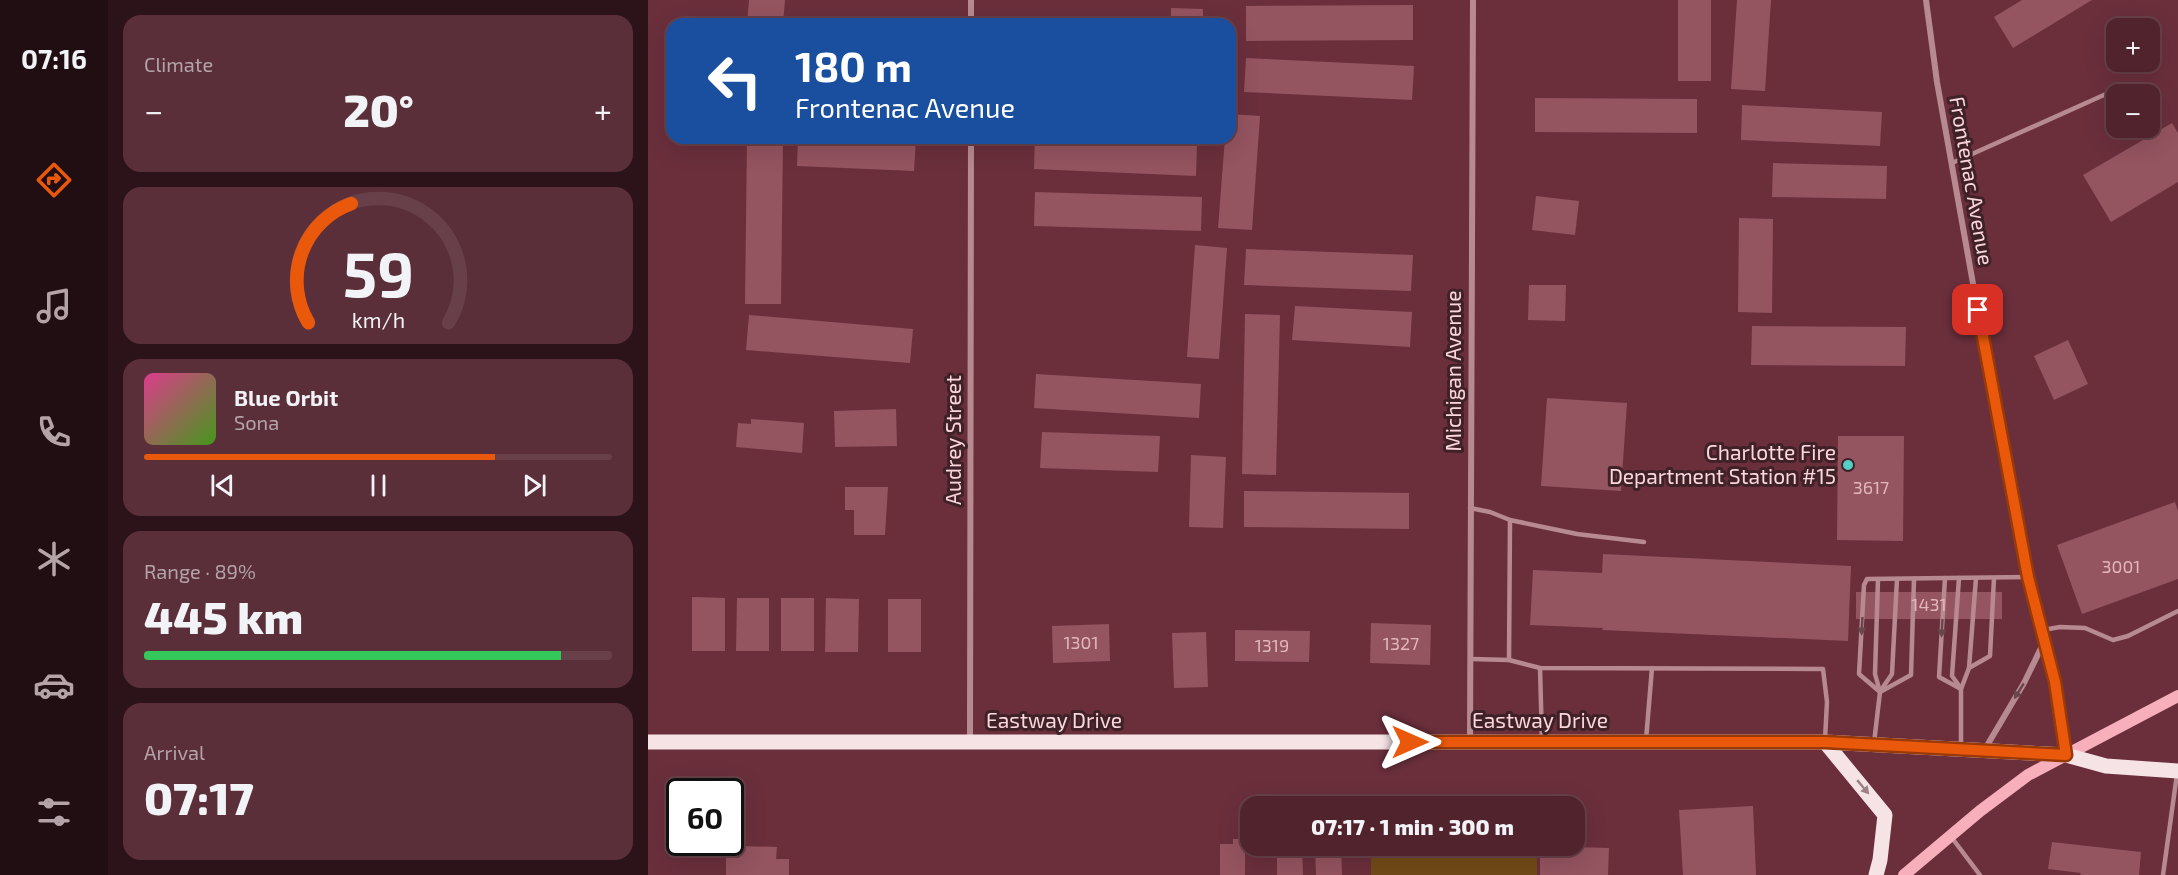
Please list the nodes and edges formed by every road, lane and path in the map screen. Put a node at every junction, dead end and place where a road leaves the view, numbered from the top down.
1 (971, 0) edge
2 (1473, 0) edge
3 (1926, 0) edge
4 (971, 18) edge
5 (2106, 94) edge
6 (971, 144) edge
7 (1952, 163) junction
8 (1470, 508) junction
9 (1510, 520) junction
10 (1644, 542) dead end
11 (2028, 577) junction
12 (1945, 578) junction
13 (1959, 578) junction
14 (1976, 578) junction
15 (1994, 578) junction
16 (1878, 579) junction
17 (1897, 579) junction
18 (1914, 579) junction
19 (2178, 611) edge
20 (2043, 630) junction
21 (2045, 639) junction
22 (1471, 659) junction
23 (1509, 660) junction
24 (1540, 668) junction
25 (1652, 668) junction
26 (1969, 668) junction
27 (1961, 688) junction
28 (1880, 692) junction
29 (2178, 696) edge
30 (648, 742) edge
31 (970, 742) junction
32 (1470, 742) junction
33 (1646, 742) junction
34 (1825, 742) junction
35 (1542, 743) junction
36 (1874, 745) junction
37 (1961, 750) junction
38 (1984, 752) junction
39 (2066, 755) junction
40 (2178, 771) edge
41 (1950, 836) junction
42 (1876, 875) edge
43 (1904, 875) edge
44 (1980, 875) edge
45 (2163, 875) edge

1 - 4 street
2 - 8 street, Michigan Avenue
3 - 7 street, Frontenac Avenue
5 - 7 lane
6 - 31 street, Audrey Street
7 - 11 street, Frontenac Avenue
8 - 9 lane
8 - 22 street, Michigan Avenue
9 - 10 lane
9 - 23 lane
11 - 15 lane
11 - 20 street, Frontenac Avenue
12 - 13 lane
12 - 18 lane
12 -> 27 lane
13 - 14 lane
13 - 27 lane
14 - 15 lane
14 - 26 lane
15 - 26 lane
16 - 17 lane
16 - 28 lane
16 -> 28 lane
17 - 18 lane
17 - 28 lane
18 - 28 lane
19 - 20 lane
20 - 21 street, Frontenac Avenue
21 -> 38 street
21 - 39 street, Frontenac Avenue
22 - 23 lane
22 - 32 street, Michigan Avenue
23 - 24 lane
24 - 25 lane
24 - 35 lane
25 - 33 lane
25 - 34 lane
26 - 27 lane
27 - 37 lane
28 - 36 lane
29 - 39 street
30 - 31 main road, Eastway Drive
31 - 32 main road, Eastway Drive
32 - 35 main road, Eastway Drive
33 - 34 main road, Eastway Drive
33 - 35 main road, Eastway Drive
34 - 36 main road, Eastway Drive
34 -> 42 main road
36 - 37 main road, Eastway Drive
37 - 38 main road, Eastway Drive
38 - 39 main road, Eastway Drive
39 - 40 main road, Eastway Drive
39 - 41 street
40 - 45 lane
41 - 43 street
41 - 44 lane

